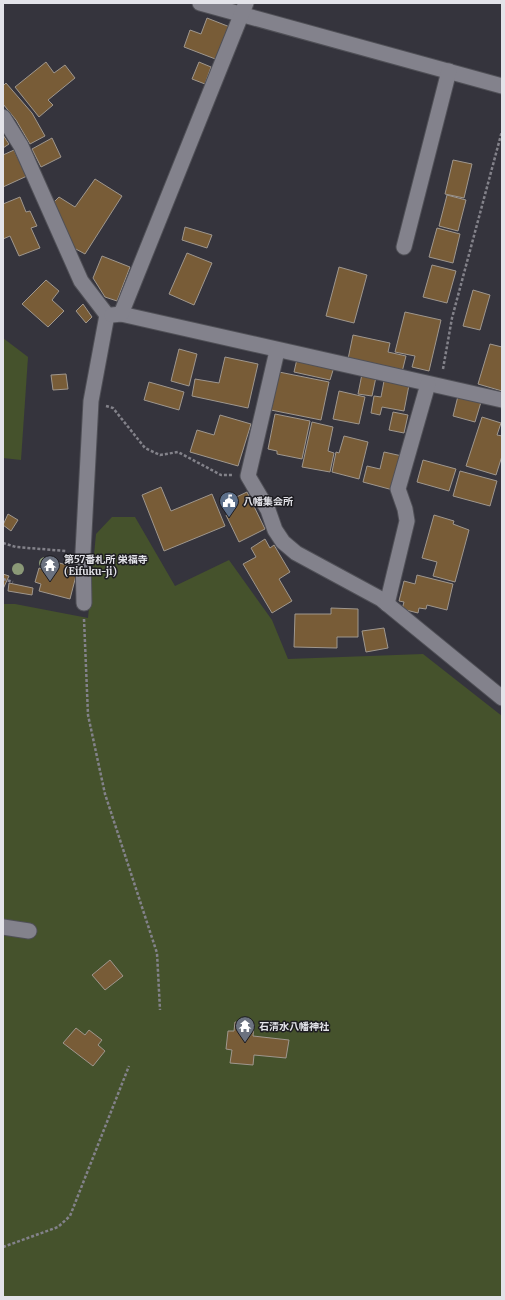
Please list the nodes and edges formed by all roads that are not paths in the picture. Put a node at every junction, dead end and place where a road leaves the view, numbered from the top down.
1 (200, 3) edge
2 (244, 9) edge
3 (449, 71) junction
4 (502, 86) edge
5 (3, 117) edge
6 (404, 247) dead end
7 (114, 315) junction
8 (277, 351) junction
9 (434, 386) junction
10 (502, 400) edge
11 (84, 603) road end
12 (387, 604) junction
13 (502, 698) edge
14 (3, 927) edge
15 (29, 931) dead end

1 - 2 street
2 - 3 street
2 - 7 street
3 - 4 street
3 - 6 street
5 - 7 street
7 - 8 street
7 - 11 street
8 - 9 street
8 - 12 street
9 - 10 street
9 - 12 street
12 - 13 street
14 - 15 street

